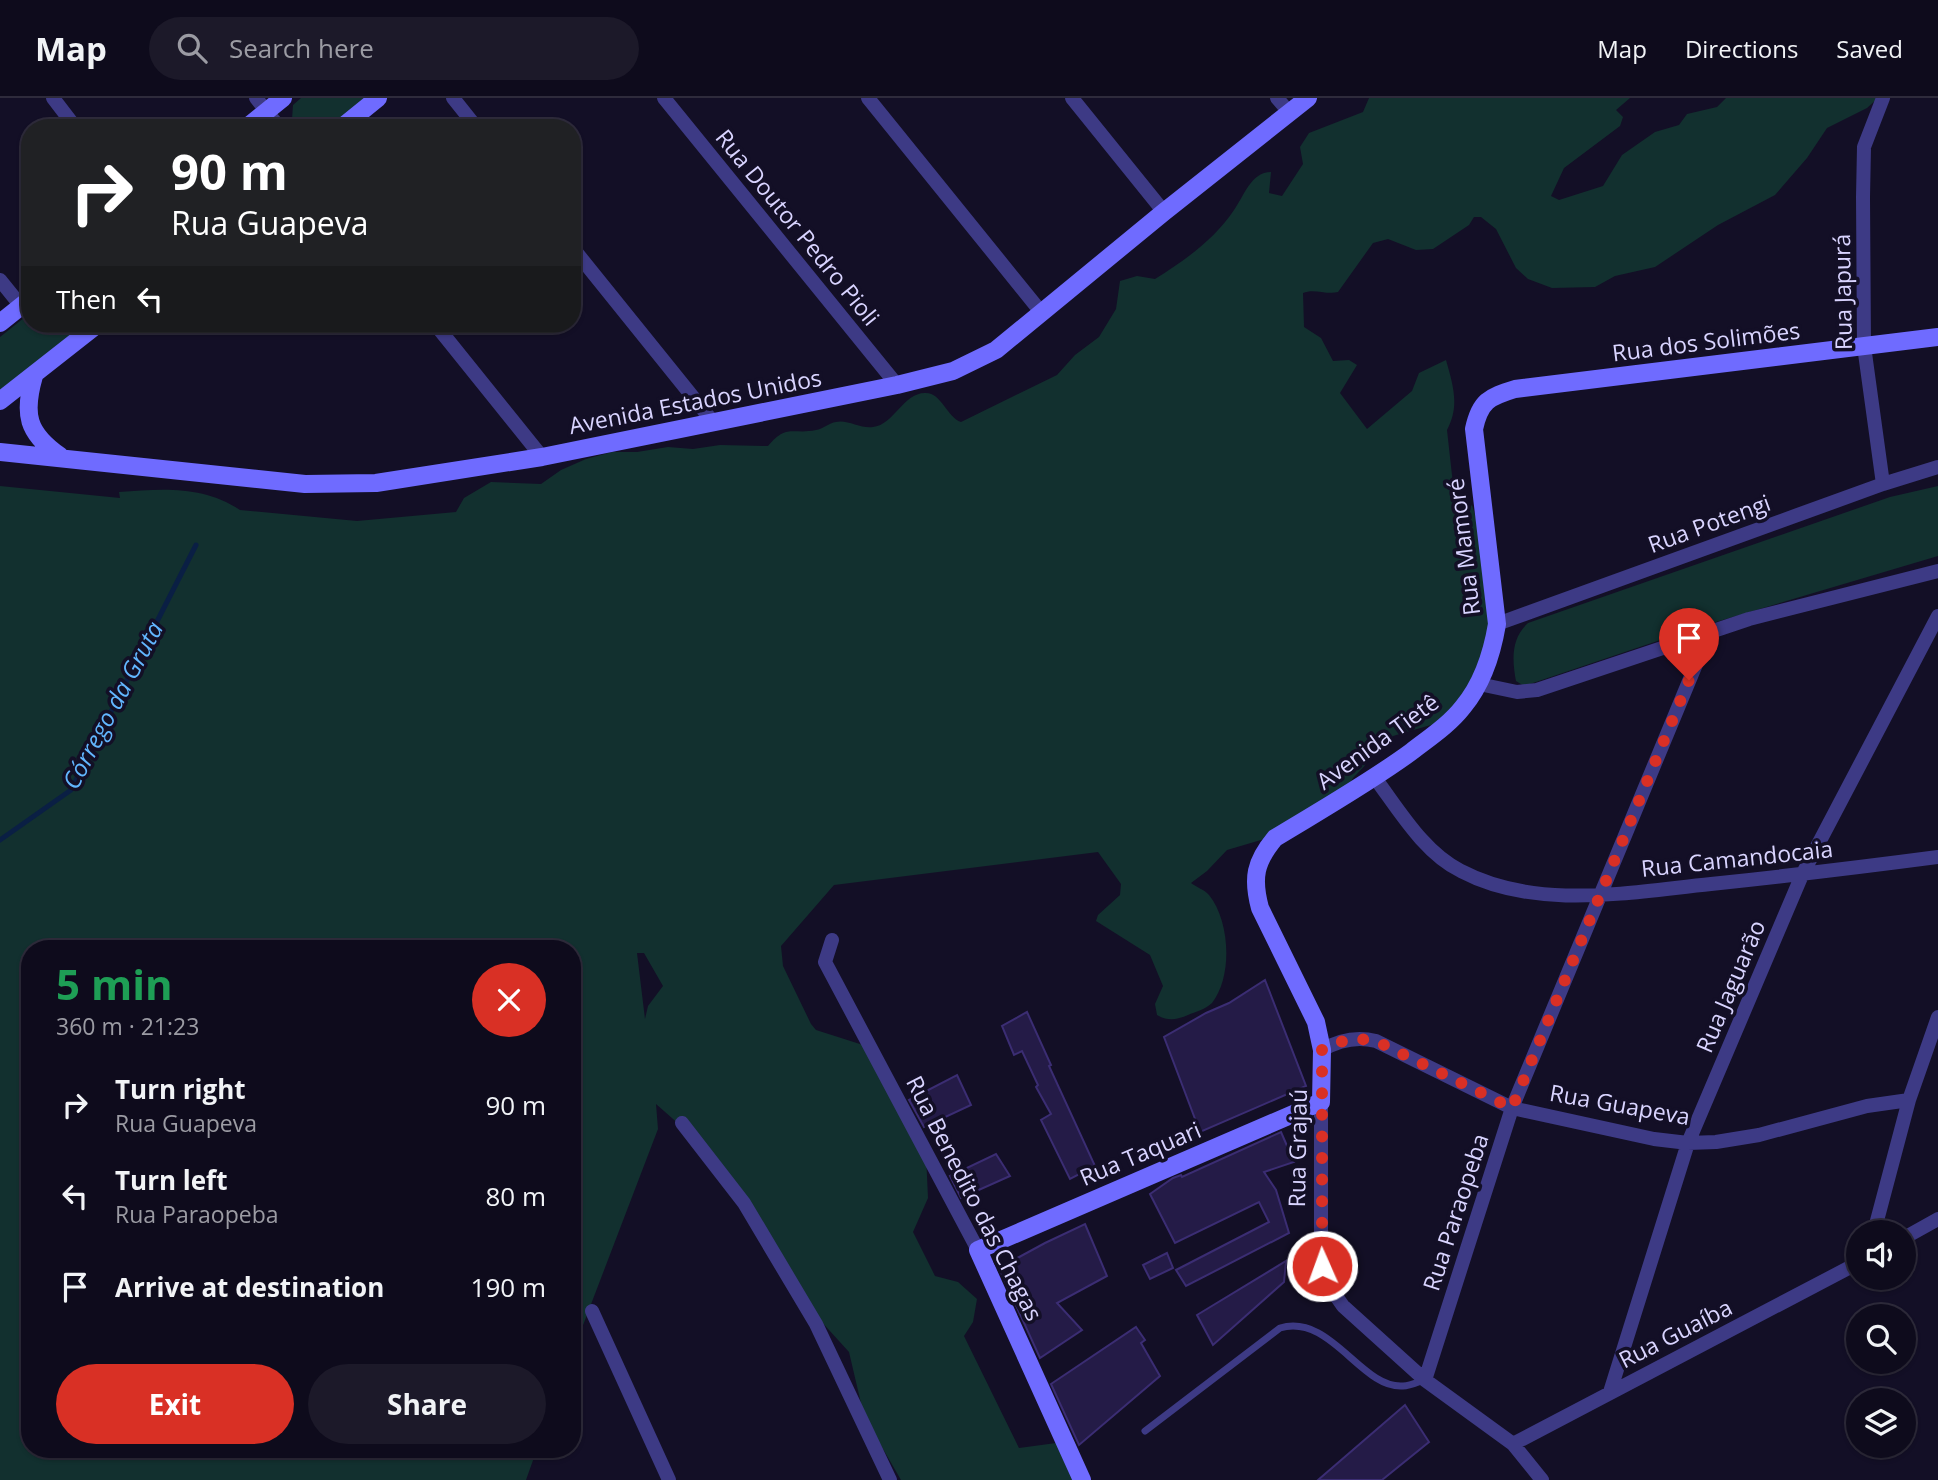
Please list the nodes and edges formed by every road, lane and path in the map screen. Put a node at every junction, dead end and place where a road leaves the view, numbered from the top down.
1 (53, 98) edge
2 (283, 98) edge
3 (378, 98) edge
4 (453, 98) edge
5 (664, 98) edge
6 (868, 98) edge
7 (1072, 98) edge
8 (1277, 98) edge
9 (1308, 98) edge
10 (1882, 100) edge
11 (261, 105) edge
12 (1289, 113) junction
13 (69, 119) edge
14 (272, 119) edge
15 (352, 119) edge
16 (470, 119) edge
17 (1164, 212) junction
18 (581, 258) edge
19 (0, 280) edge
20 (21, 299) edge
21 (21, 306) edge
22 (1041, 312) junction
23 (0, 323) edge
24 (87, 333) edge
25 (442, 333) edge
26 (1938, 337) edge
27 (1864, 346) junction
28 (34, 376) junction
29 (897, 385) junction
30 (0, 401) edge
31 (1483, 404) joint
32 (713, 422) junction
33 (0, 452) edge
34 (542, 457) junction
35 (63, 458) junction
36 (1938, 467) edge
37 (1883, 484) junction
38 (1938, 571) edge
39 (1938, 616) edge
40 (1497, 624) junction
41 (1709, 633) junction
42 (1479, 684) junction
43 (1375, 778) junction
44 (1938, 857) edge
45 (1802, 875) junction
46 (1600, 895) junction
47 (832, 940) dead end
48 (1938, 1017) edge
49 (1322, 1050) junction
50 (1909, 1100) junction
51 (1321, 1102) junction
52 (1512, 1108) junction
53 (682, 1124) dead end
54 (1688, 1143) junction
55 (1938, 1219) edge
56 (1877, 1220) edge
57 (1916, 1231) edge
58 (978, 1250) junction
59 (1846, 1269) edge
60 (592, 1311) dead end
61 (1425, 1380) junction
62 (1610, 1392) junction
63 (1145, 1431) dead end
64 (1513, 1444) junction
65 (669, 1480) edge
66 (890, 1480) edge
67 (1082, 1480) edge
68 (1542, 1480) edge

1 - 13 street
2 - 11 street
3 - 15 street
4 - 16 street
5 - 29 street, Rua Doutor Pedro Pioli
6 - 22 street
7 - 17 street
8 - 12 street
9 - 12 street, Avenida Estados Unidos
10 - 27 street, Rua Japurá
11 - 14 street
12 - 17 street, Avenida Estados Unidos
17 - 22 street, Avenida Estados Unidos
18 - 32 street
19 - 20 street
21 - 23 street
22 - 29 street, Avenida Estados Unidos
24 - 28 street
25 - 34 street
26 - 27 street, Rua dos Solimões
27 - 31 street, Rua dos Solimões
27 - 37 street, Rua Japurá
28 - 30 street
28 - 35 street
29 - 32 street, Avenida Estados Unidos
31 - 40 street, Rua Mamoré
32 - 34 street, Avenida Estados Unidos
33 - 35 street, Avenida Estados Unidos
34 - 35 street, Avenida Estados Unidos
36 - 37 street, Rua Potengi
37 - 40 street, Rua Potengi
38 - 41 street
39 - 45 street, Rua Jaguarão
40 - 42 street, Rua Mamoré
41 - 42 street
41 - 46 street, Rua Paraopeba
42 - 43 street, Avenida Tietê
43 - 46 street, Rua Camandocaia
43 - 49 street, Avenida Tietê
44 - 45 street, Rua Camandocaia
45 - 46 street, Rua Camandocaia
45 - 54 street, Rua Jaguarão
46 - 52 street, Rua Paraopeba
47 - 58 street, Rua Benedito das Chagas
48 - 50 street
49 - 51 street, Rua Grajaú
49 - 52 street, Rua Guapeva
50 - 54 street, Rua Guapeva
50 - 56 street
51 - 58 street, Rua Taquari
51 - 61 street, Rua Grajaú
52 - 54 street, Rua Guapeva
52 - 61 street, Rua Paraopeba
53 - 66 street
54 - 62 street, Rua Jaguarão
55 - 57 street
58 - 67 street, Rua Benedito das Chagas
59 - 62 street, Rua Guaíba
60 - 65 street
61 - 63 lane
61 - 64 street
62 - 64 street, Rua Guaíba
64 - 68 street

